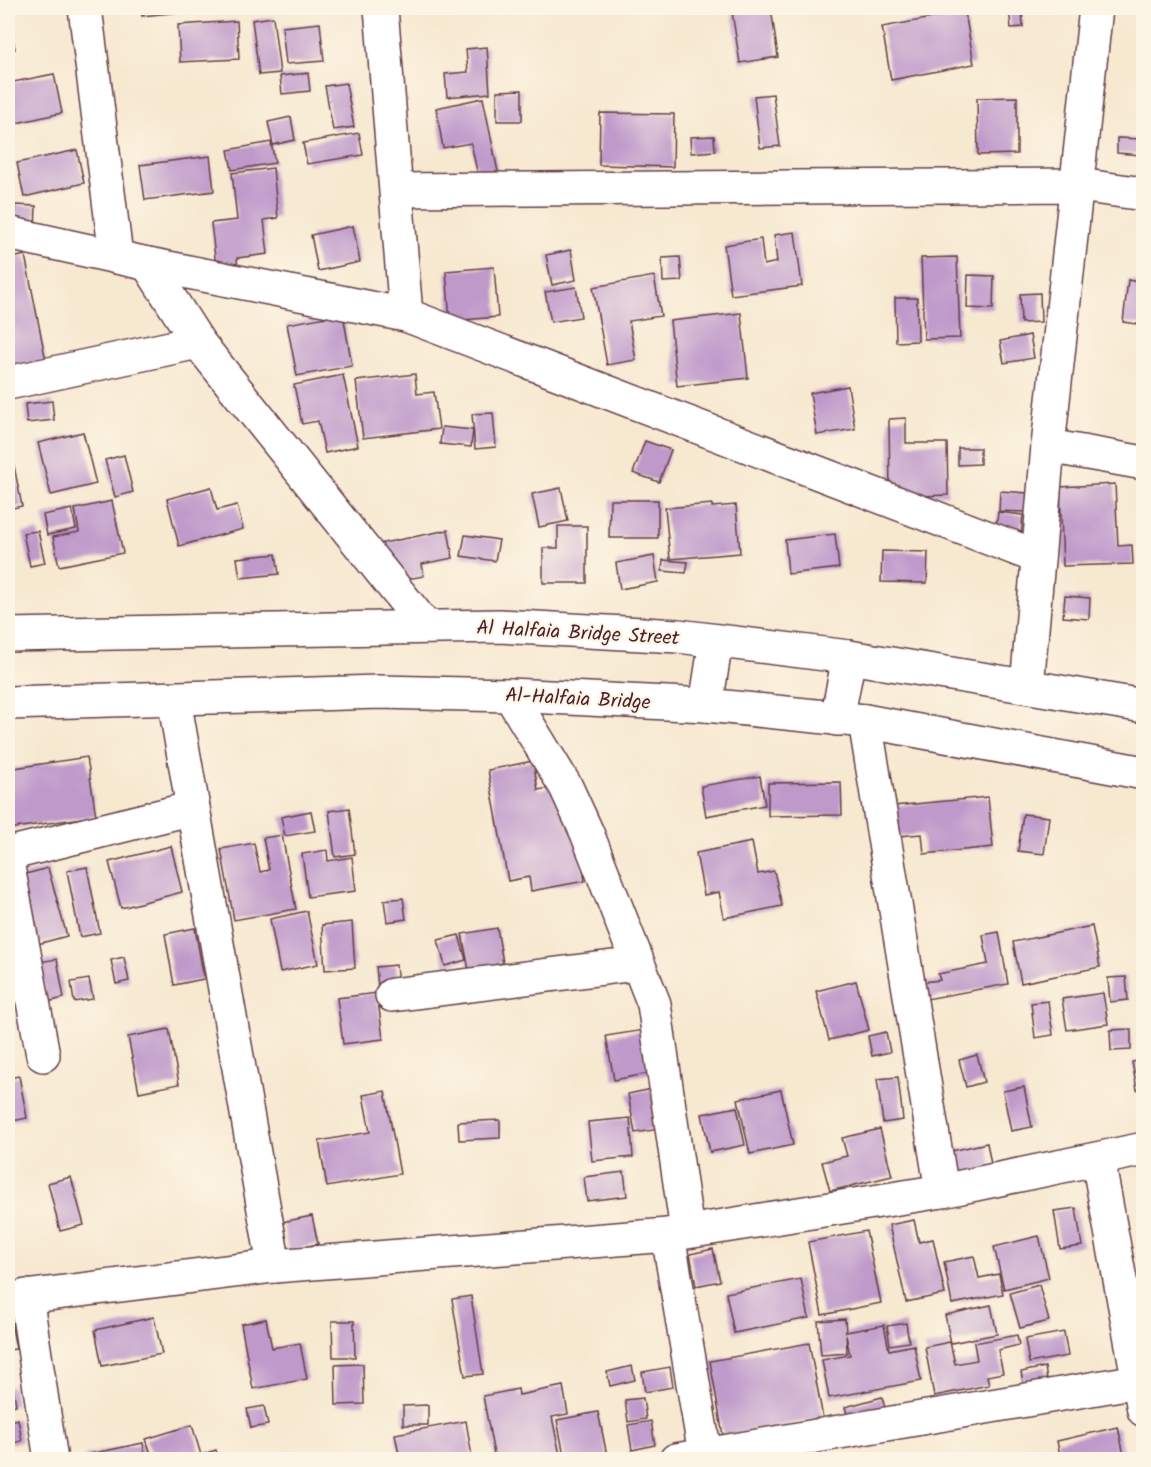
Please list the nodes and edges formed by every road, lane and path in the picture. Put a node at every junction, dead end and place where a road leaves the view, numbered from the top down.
1 (85, 8) edge
2 (381, 8) edge
3 (1096, 8) edge
4 (1078, 185) junction
5 (397, 190) junction
6 (1143, 194) edge
7 (8, 233) edge
8 (116, 256) junction
9 (148, 264) junction
10 (406, 315) junction
11 (198, 342) junction
12 (8, 383) edge
13 (1048, 446) junction
14 (1143, 463) edge
15 (1038, 557) junction
16 (425, 626) junction
17 (8, 635) edge
18 (716, 641) junction
19 (849, 657) junction
20 (1027, 686) junction
21 (510, 694) junction
22 (174, 699) junction
23 (8, 704) edge
24 (706, 705) junction
25 (1143, 706) edge
26 (851, 720) junction
27 (1143, 773) edge
28 (193, 808) junction
29 (8, 854) edge
30 (8, 867) edge
31 (636, 964) junction
32 (392, 995) dead end
33 (43, 1055) dead end
34 (1143, 1149) edge
35 (1098, 1160) junction
36 (942, 1191) junction
37 (677, 1233) junction
38 (274, 1266) junction
39 (17, 1298) edge
40 (1141, 1396) edge
41 (696, 1458) edge
42 (51, 1460) edge

1 - 8 street
2 - 5 street
3 - 4 street
4 - 5 street
4 - 6 street
4 - 13 street
5 - 10 street
7 - 8 street
8 - 9 street
9 - 10 street
9 - 11 street
10 - 15 street
11 - 12 street
11 - 16 street
13 - 14 street
13 - 15 street
15 - 20 street
16 - 17 street, Al Halfaia Bridge Street
16 - 18 street, Al Halfaia Bridge Street
18 - 19 street, Al Halfaia Bridge Street
18 - 24 street
19 - 20 street, Al Halfaia Bridge Street
19 - 26 street
20 - 25 street, Al Halfaia Bridge Street
21 - 22 street, Al-Halfaia Bridge
21 - 24 street, Al-Halfaia Bridge
21 - 31 street
22 - 23 street, Al-Halfaia Bridge
22 - 28 street
24 - 26 street, Al-Halfaia Bridge
26 - 27 street, Al-Halfaia Bridge
26 - 36 street
28 - 29 street
28 - 38 street
30 - 33 street
31 - 32 street
31 - 37 street
34 - 35 street
35 - 36 street
35 - 40 street
36 - 37 street
37 - 38 street
37 - 41 street
38 - 39 street
39 - 42 street
40 - 41 street

